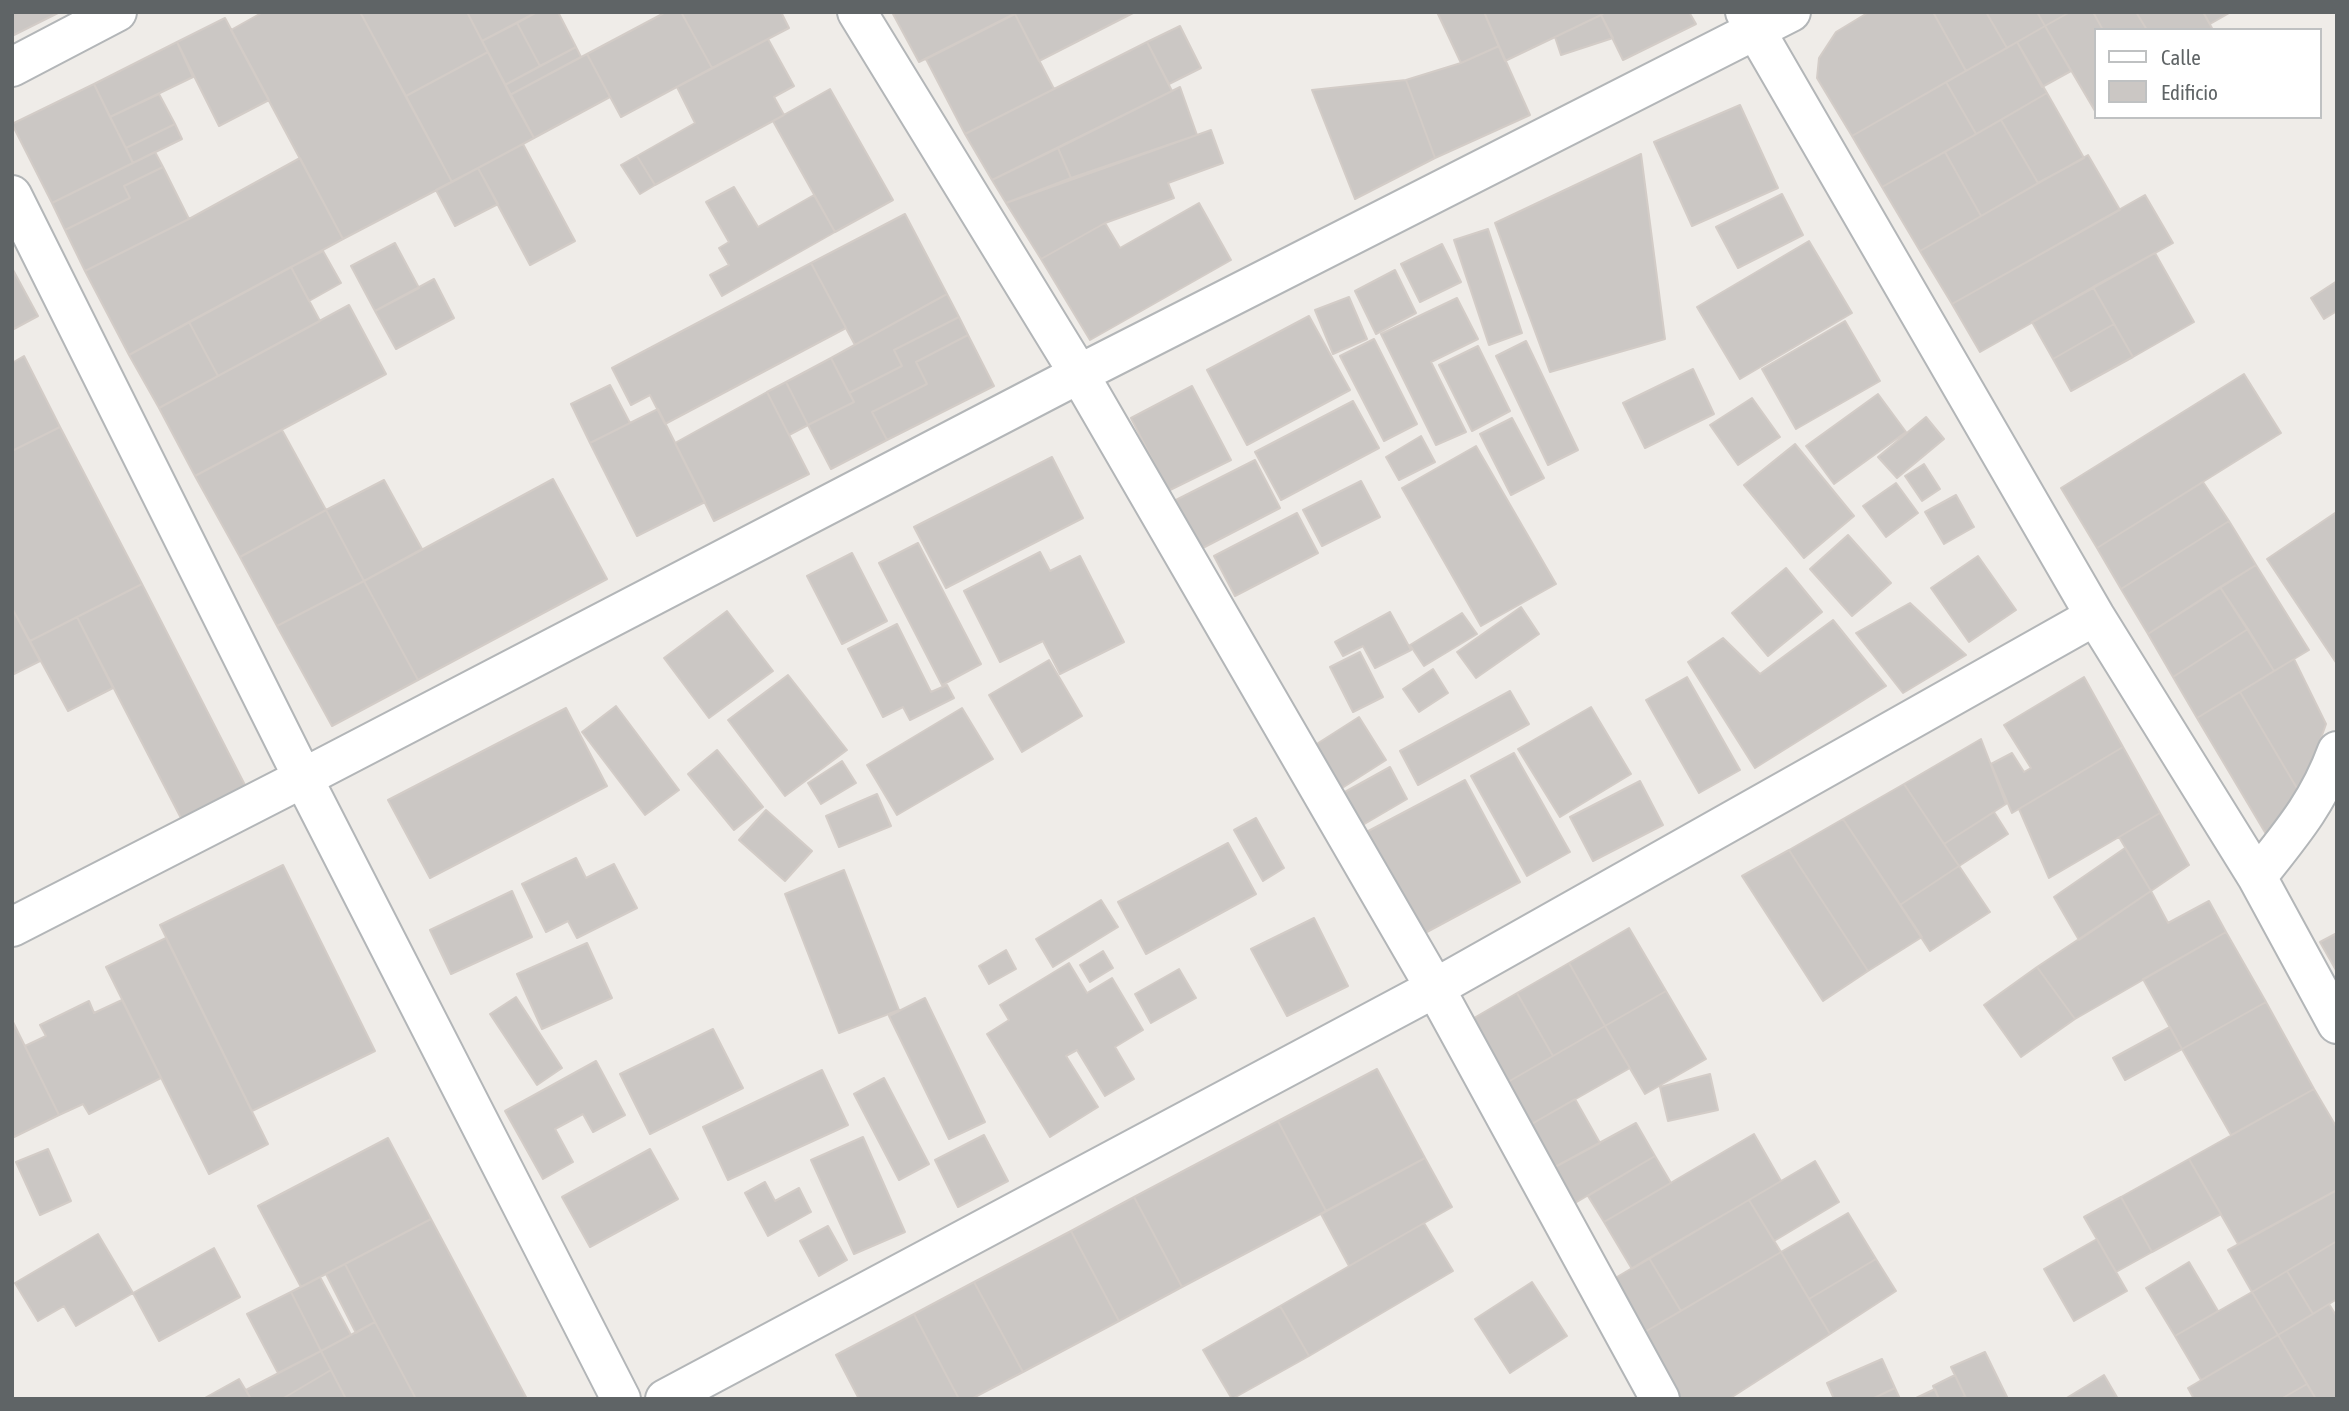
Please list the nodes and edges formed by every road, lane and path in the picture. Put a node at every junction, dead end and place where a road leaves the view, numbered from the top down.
1 (117, 12) edge
2 (857, 12) edge
3 (1791, 12) edge
4 (1751, 22) edge
5 (12, 67) edge
6 (12, 195) edge
7 (1079, 374) junction
8 (2095, 616) junction
9 (2337, 751) edge
10 (303, 778) junction
11 (2257, 877) junction
12 (12, 927) edge
13 (1435, 988) junction
14 (2337, 1024) edge
15 (621, 1399) edge
16 (665, 1399) edge
17 (1660, 1399) edge

1 - 5 street
2 - 7 street
3 - 4 street
4 - 7 street
4 - 8 street
6 - 10 street
7 - 10 street
7 - 13 street
8 - 11 street
8 - 13 street
9 - 11 street
10 - 12 street
10 - 15 street
11 - 14 street
13 - 16 street
13 - 17 street

